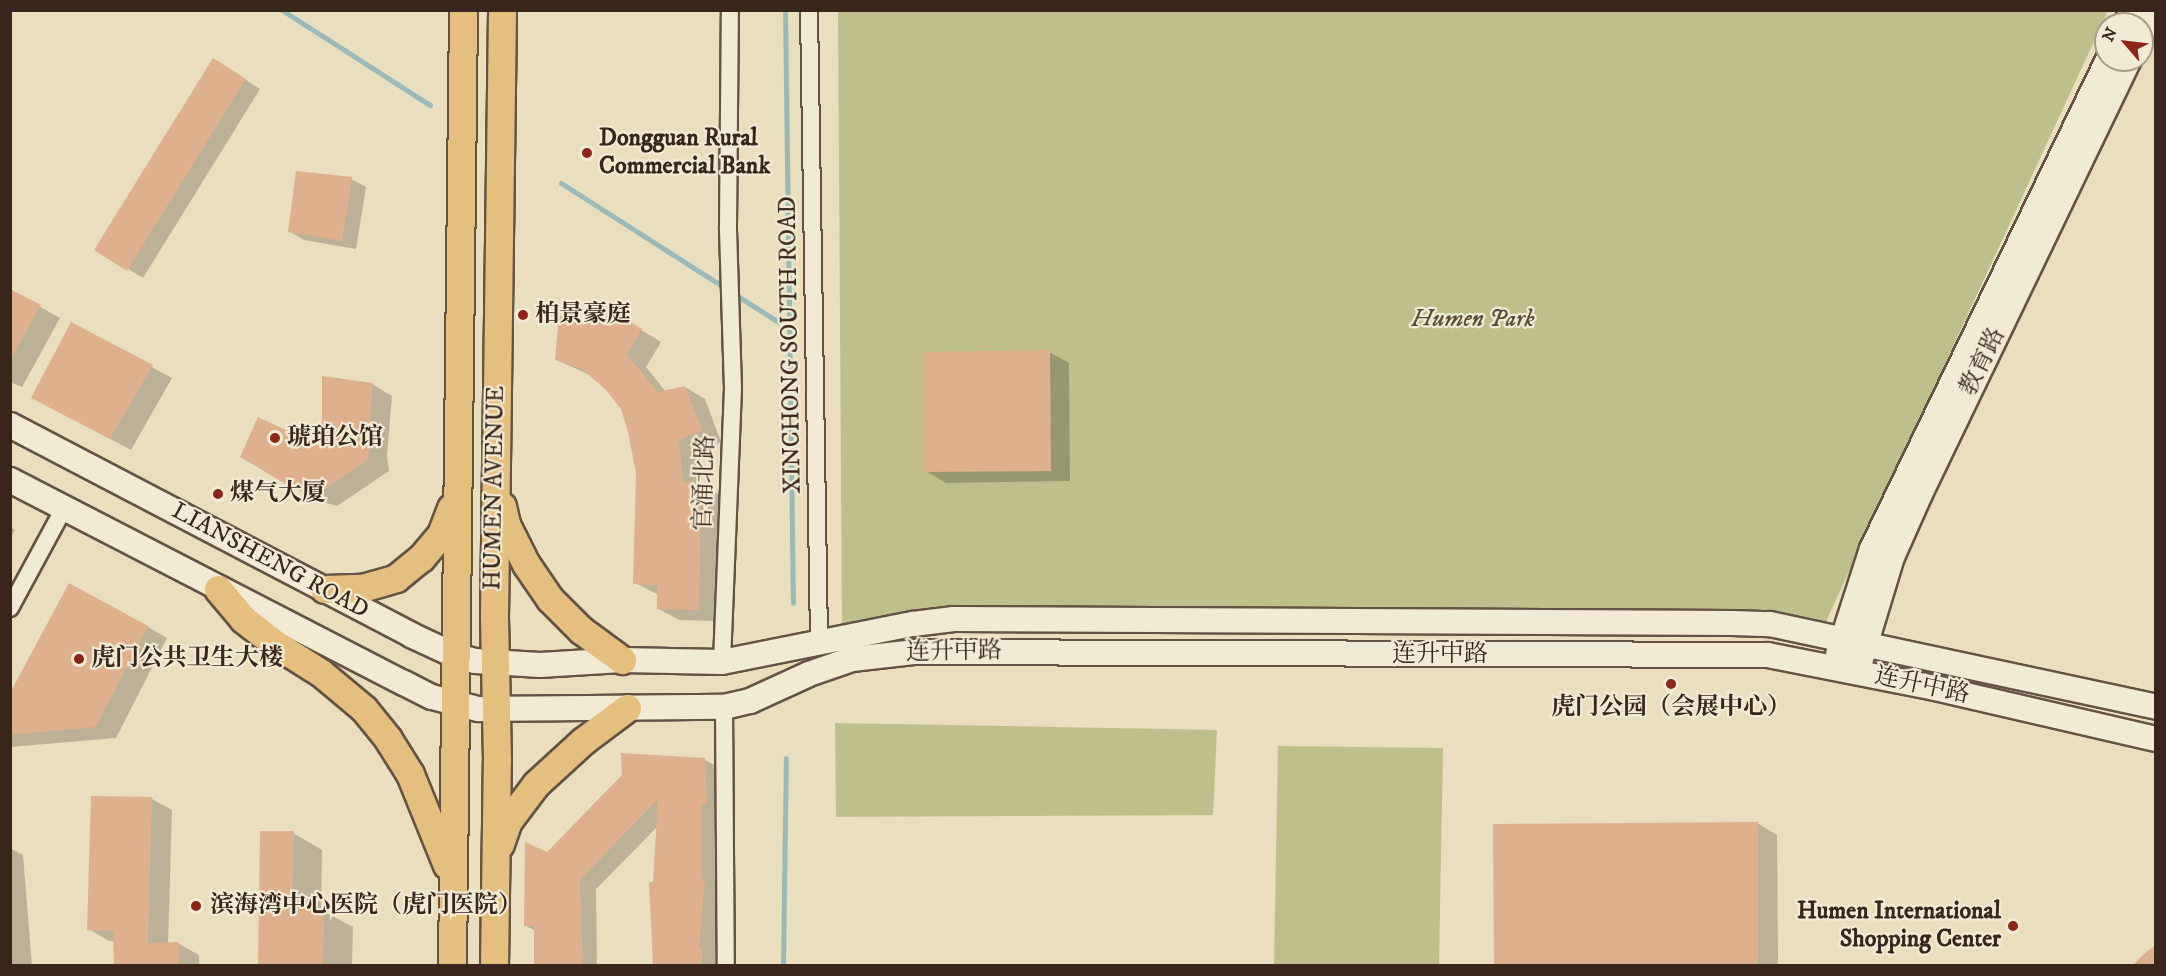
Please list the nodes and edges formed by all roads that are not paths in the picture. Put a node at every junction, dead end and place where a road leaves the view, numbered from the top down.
1 (463, 10) edge
2 (502, 10) edge
3 (730, 10) edge
4 (809, 10) edge
5 (2102, 72) edge
6 (2123, 72) edge
7 (10, 425) edge
8 (10, 480) edge
9 (496, 480) junction
10 (456, 493) junction
11 (64, 508) junction
12 (218, 589) junction
13 (324, 589) junction
14 (10, 608) edge
15 (1842, 639) junction
16 (819, 643) junction
17 (1866, 644) junction
18 (454, 655) junction
19 (622, 660) junction
20 (722, 662) junction
21 (495, 663) junction
22 (1834, 668) junction
23 (1857, 673) junction
24 (454, 704) junction
25 (724, 707) junction
26 (2156, 707) edge
27 (627, 708) junction
28 (496, 710) junction
29 (2156, 739) edge
30 (496, 856) junction
31 (454, 883) junction
32 (452, 966) edge
33 (494, 966) edge
34 (726, 966) edge

1 - 10 main road, HUMEN AVENUE
2 - 9 main road, HUMEN AVENUE
3 - 20 street, 官涌北路
4 - 16 street, XINCHONG SOUTH ROAD
5 - 15 main road, 教育路
6 - 17 main road, 教育路
7 - 13 main road, LIANSHENG ROAD
8 - 11 main road, LIANSHENG ROAD
9 - 19 main road
9 - 21 main road, HUMEN AVENUE
10 - 13 main road
10 - 18 main road, HUMEN AVENUE
11 - 12 main road, LIANSHENG ROAD
11 - 14 street
12 - 24 main road, LIANSHENG ROAD
12 - 31 main road
13 - 18 main road, LIANSHENG ROAD
15 - 16 main road, 连升中路
15 - 17 main road, 连升中路
15 - 22 main road, 教育路
16 - 20 main road, 连升中路
17 - 23 main road, 教育路
17 - 26 main road, 连升中路
18 - 21 main road, LIANSHENG ROAD
18 - 24 main road, HUMEN AVENUE
19 - 20 main road, 连升中路
19 - 21 main road, LIANSHENG ROAD
21 - 28 main road, HUMEN AVENUE
22 - 23 main road, 连升中路
22 - 25 main road, 连升中路
23 - 29 main road, 连升中路
24 - 28 main road, LIANSHENG ROAD
24 - 31 main road, HUMEN AVENUE
25 - 27 main road, 连升中路
25 - 34 street
27 - 28 main road, LIANSHENG ROAD
27 - 30 main road
28 - 30 main road, HUMEN AVENUE
30 - 33 main road, HUMEN AVENUE
31 - 32 main road, HUMEN AVENUE

